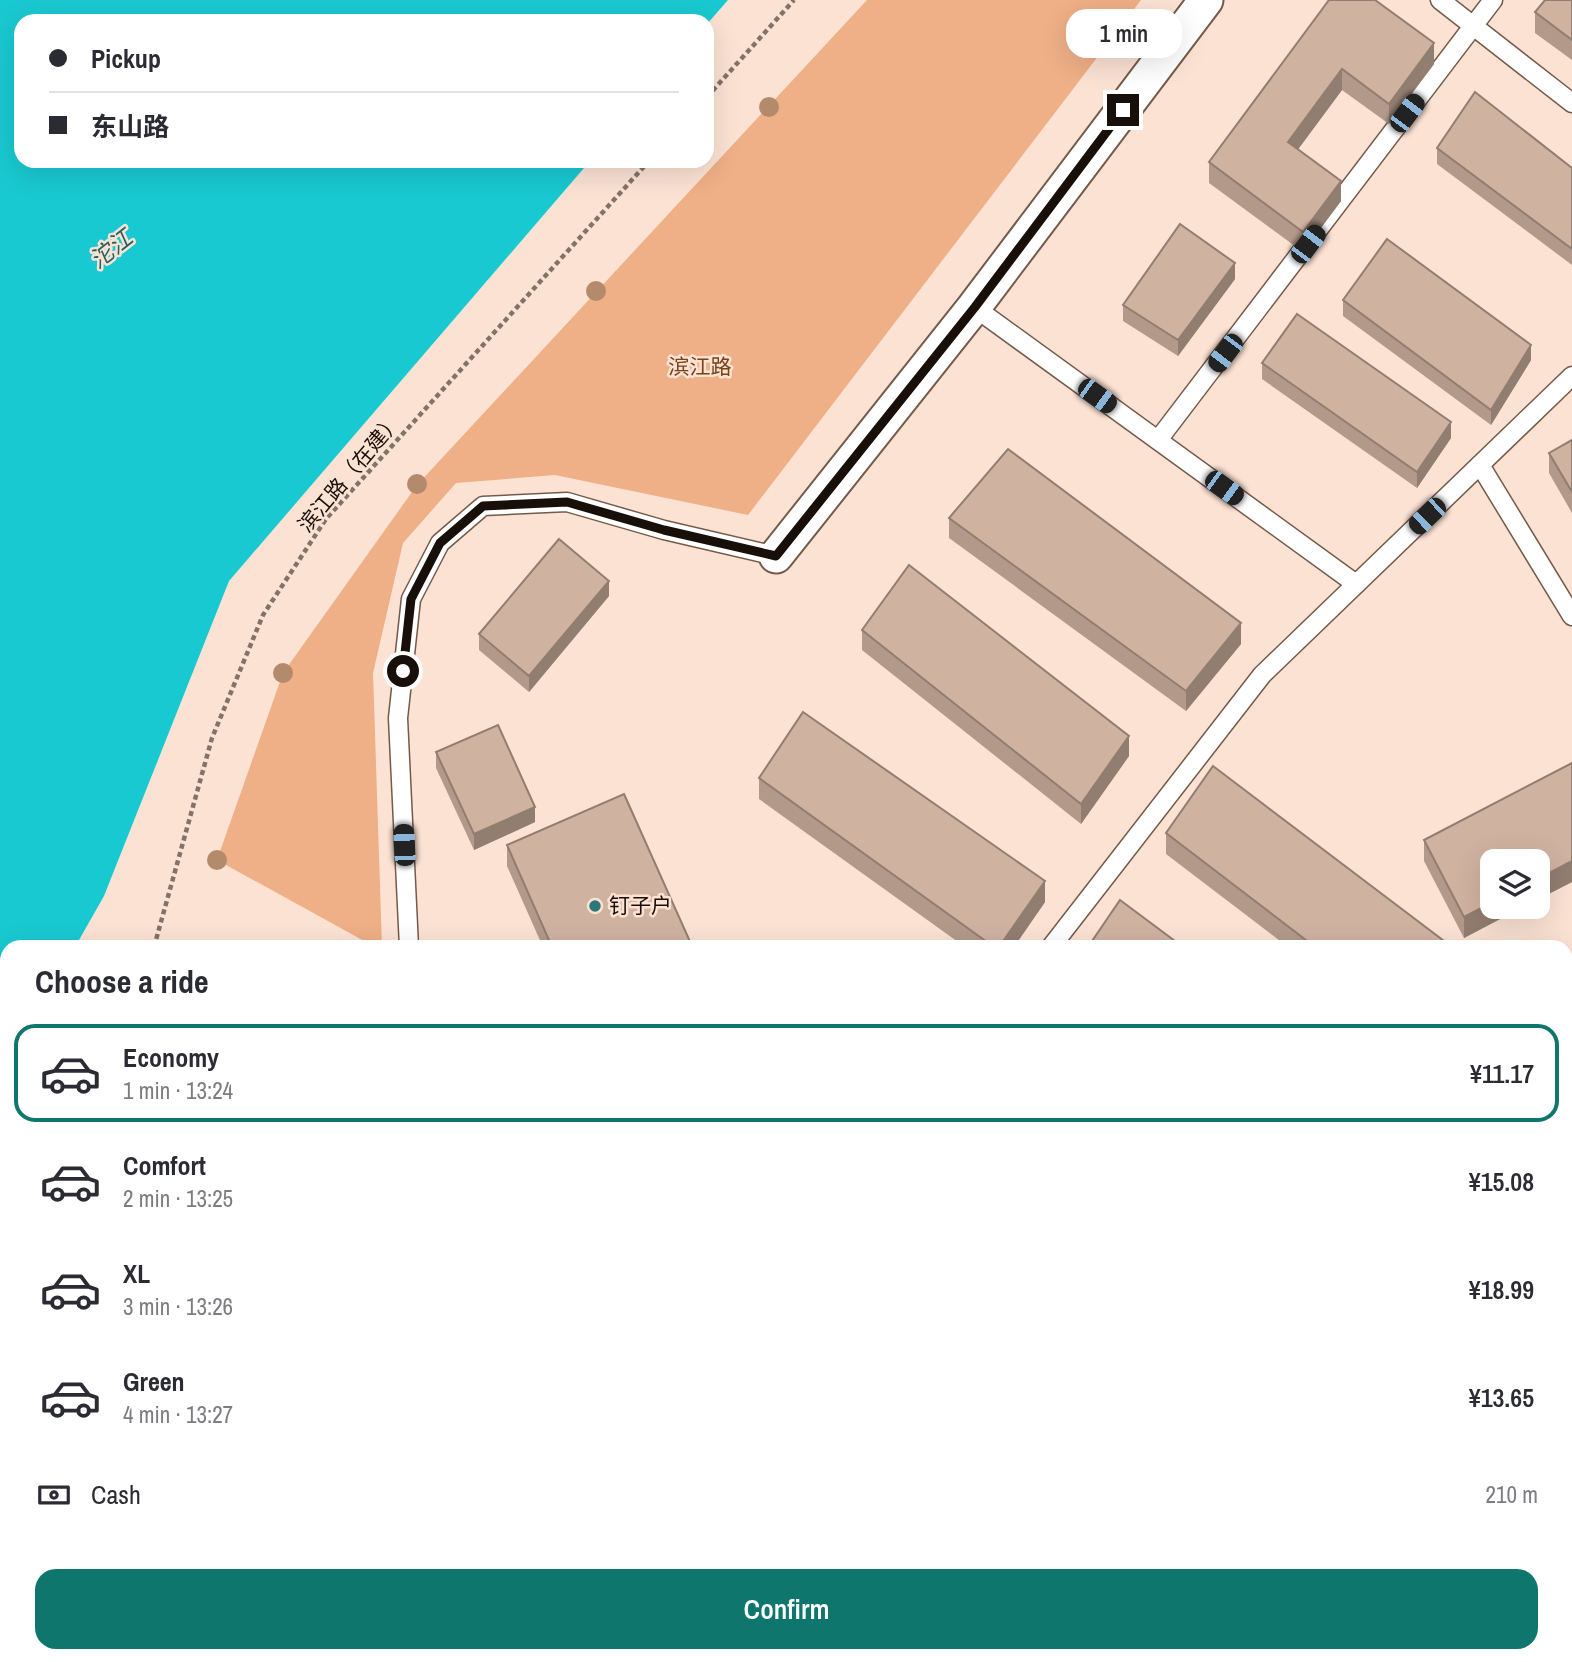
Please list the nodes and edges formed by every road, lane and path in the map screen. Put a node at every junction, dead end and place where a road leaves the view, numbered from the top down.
1 (794, 0) edge
2 (1206, 0) edge
3 (1440, 0) edge
4 (1493, 0) edge
5 (1473, 26) junction
6 (714, 89) edge
7 (1572, 103) edge
8 (643, 168) edge
9 (975, 307) junction
10 (1572, 376) edge
11 (1158, 440) junction
12 (1480, 465) junction
13 (776, 556) joint
14 (1356, 584) junction
15 (1572, 616) edge
16 (156, 940) edge
17 (409, 940) edge
18 (1056, 940) edge

1 - 6 path
2 - 9 street
3 - 5 lane
4 - 5 lane
5 - 7 lane
5 - 11 lane
8 - 16 path, 滨江路（在建）
9 - 11 lane
9 - 13 street
10 - 12 lane
11 - 14 lane
12 - 14 lane
12 - 15 lane
13 - 17 lane
14 - 18 lane

